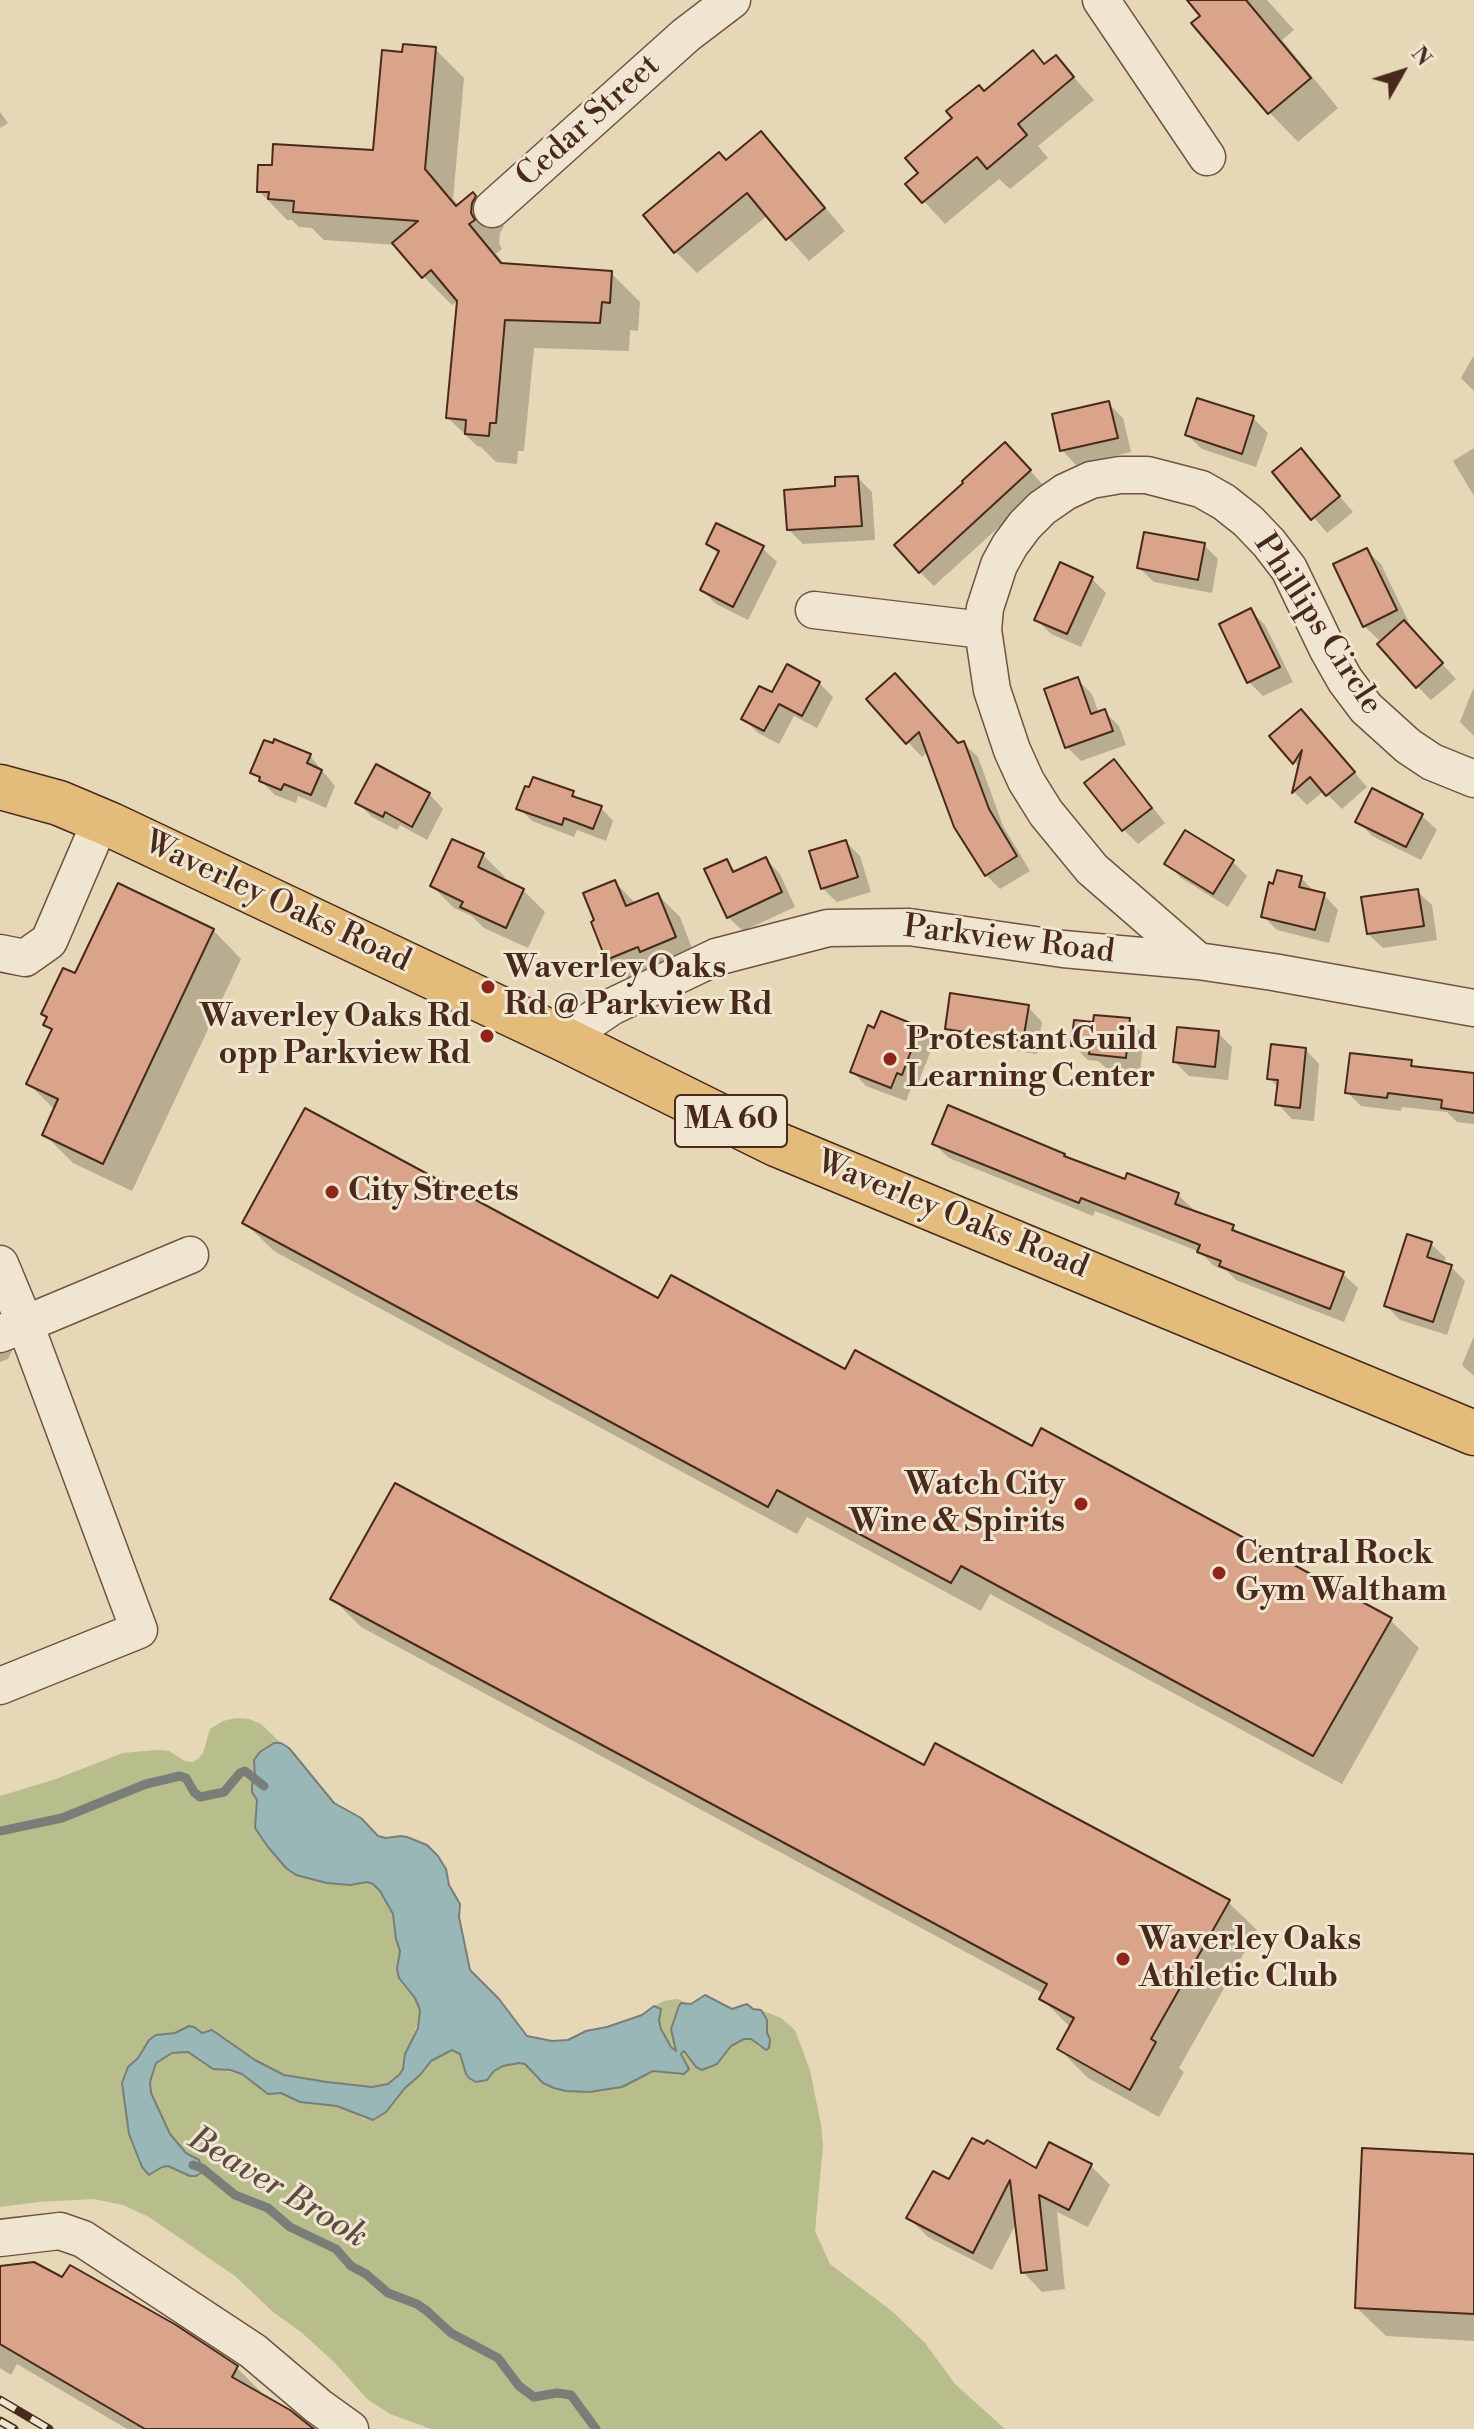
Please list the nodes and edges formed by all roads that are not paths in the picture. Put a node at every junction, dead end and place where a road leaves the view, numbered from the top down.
1 (705, 0) edge
2 (732, 0) edge
3 (1101, 0) edge
4 (686, 35) junction
5 (1207, 157) dead end
6 (492, 209) dead end
7 (814, 610) dead end
8 (983, 630) junction
9 (1474, 779) edge
10 (0, 787) edge
11 (101, 820) junction
12 (0, 953) edge
13 (1198, 961) junction
14 (1474, 982) edge
15 (1457, 1005) edge
16 (564, 1039) junction
17 (190, 1255) dead end
18 (0, 1264) edge
19 (12, 1329) edge
20 (1474, 1433) edge
21 (0, 1686) edge
22 (0, 2238) edge
23 (350, 2429) edge

1 - 4 street
2 - 4 street
3 - 5 street
4 - 6 street, Cedar Street
7 - 8 street
8 - 9 street, Phillips Circle
8 - 13 street, Phillips Circle
10 - 11 main road, Waverley Oaks Road / MA 60
11 - 12 street
11 - 16 main road, Waverley Oaks Road / MA 60
13 - 15 street, Parkview Road
13 - 16 street, Parkview Road
14 - 15 street
16 - 20 main road, Waverley Oaks Road / MA 60
17 - 19 street
18 - 19 street
19 - 21 street
22 - 23 street

